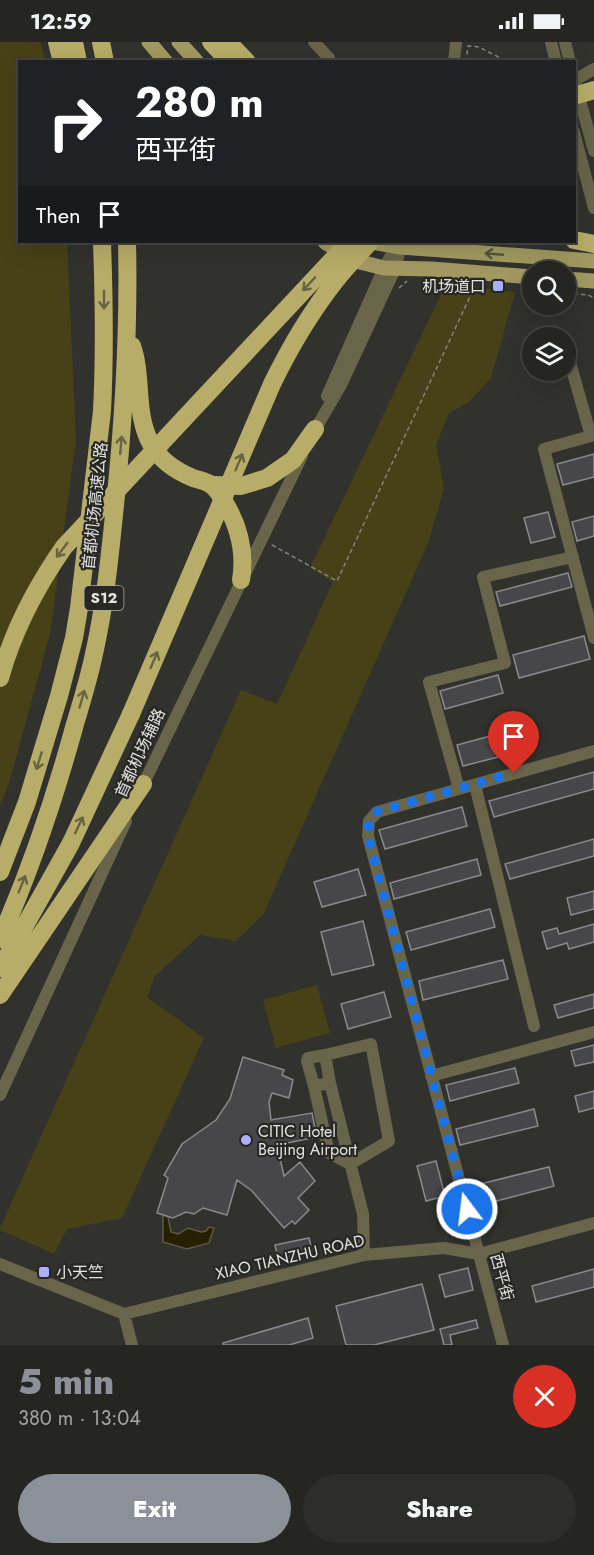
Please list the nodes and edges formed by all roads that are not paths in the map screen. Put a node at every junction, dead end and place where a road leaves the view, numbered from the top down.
1 (57, 42) edge
2 (74, 42) edge
3 (101, 42) edge
4 (149, 42) edge
5 (179, 42) edge
6 (211, 42) edge
7 (228, 42) edge
8 (314, 42) edge
9 (325, 42) edge
10 (456, 42) edge
11 (551, 42) edge
12 (565, 42) edge
13 (330, 59) edge
14 (62, 60) edge
15 (78, 60) edge
16 (105, 60) edge
17 (164, 60) edge
18 (195, 60) edge
19 (228, 60) edge
20 (245, 60) edge
21 (454, 60) edge
22 (556, 60) edge
23 (570, 60) edge
24 (594, 69) edge
25 (576, 78) edge
26 (576, 83) edge
27 (594, 90) edge
28 (576, 95) edge
29 (576, 140) edge
30 (594, 151) edge
31 (594, 208) edge
32 (576, 228) edge
33 (594, 232) edge
34 (576, 240) edge
35 (102, 243) edge
36 (127, 243) edge
37 (326, 243) edge
38 (348, 243) edge
39 (370, 243) edge
40 (386, 243) edge
41 (401, 244) edge
42 (594, 244) edge
43 (594, 261) edge
44 (389, 269) junction
45 (522, 276) edge
46 (576, 280) edge
47 (594, 281) edge
48 (126, 325) junction
49 (575, 381) edge
50 (315, 429) junction
51 (213, 485) junction
52 (573, 557) junction
53 (241, 580) junction
54 (594, 638) edge
55 (0, 678) edge
56 (594, 751) edge
57 (143, 784) junction
58 (475, 784) junction
59 (459, 789) junction
60 (0, 872) edge
61 (0, 939) edge
62 (0, 968) edge
63 (0, 995) edge
64 (534, 1026) dead end
65 (594, 1032) edge
66 (325, 1055) junction
67 (431, 1076) junction
68 (330, 1083) junction
69 (314, 1086) junction
70 (0, 1095) edge
71 (350, 1164) junction
72 (594, 1223) edge
73 (479, 1254) junction
74 (364, 1255) junction
75 (0, 1264) edge
76 (124, 1314) junction
77 (132, 1345) edge
78 (503, 1345) edge

1 - 14 highway
2 - 15 highway
3 - 16 highway
4 - 17 main road
5 - 18 main road
6 - 19 highway
7 - 20 highway
8 - 13 street
9 - 13 street
10 - 21 street
11 - 22 street
12 - 23 street
24 - 25 street
26 - 30 street
27 - 28 highway, bridge
29 - 31 street
32 - 33 highway
34 - 42 highway
35 -> 60 highway, 首都机场高速公路 / S12
36 - 48 highway, 首都机场高速公路 / S12
37 - 44 main road
38 -> 55 highway, bridge
62 -> 39 highway, bridge
40 - 41 main road
43 -> 41 main road
41 - 44 street, 首都机场辅路
44 - 45 main road
44 - 50 street, 首都机场辅路
46 - 47 main road
48 - 51 highway
61 -> 48 highway, 首都机场高速公路 / S12
49 - 52 street
50 - 51 highway
50 - 53 street, 首都机场辅路
51 - 53 highway
52 - 54 street
52 - 59 street
53 - 57 street, 首都机场辅路
56 - 58 street, 西平街
57 - 63 highway
57 - 70 street, 首都机场辅路
58 - 59 street, 西平街
58 - 64 street
59 - 67 street, 西平街
65 - 67 street
66 - 68 street
66 - 69 street
66 - 71 street
67 - 73 street, 西平街
68 - 69 street
68 - 71 street
69 - 71 street
71 - 74 street
72 - 73 street, XIAO TIANZHU ROAD
73 - 74 street, XIAO TIANZHU ROAD
73 - 78 street, 西平街
74 - 76 street, XIAO TIANZHU ROAD
75 - 76 street
76 - 77 street

